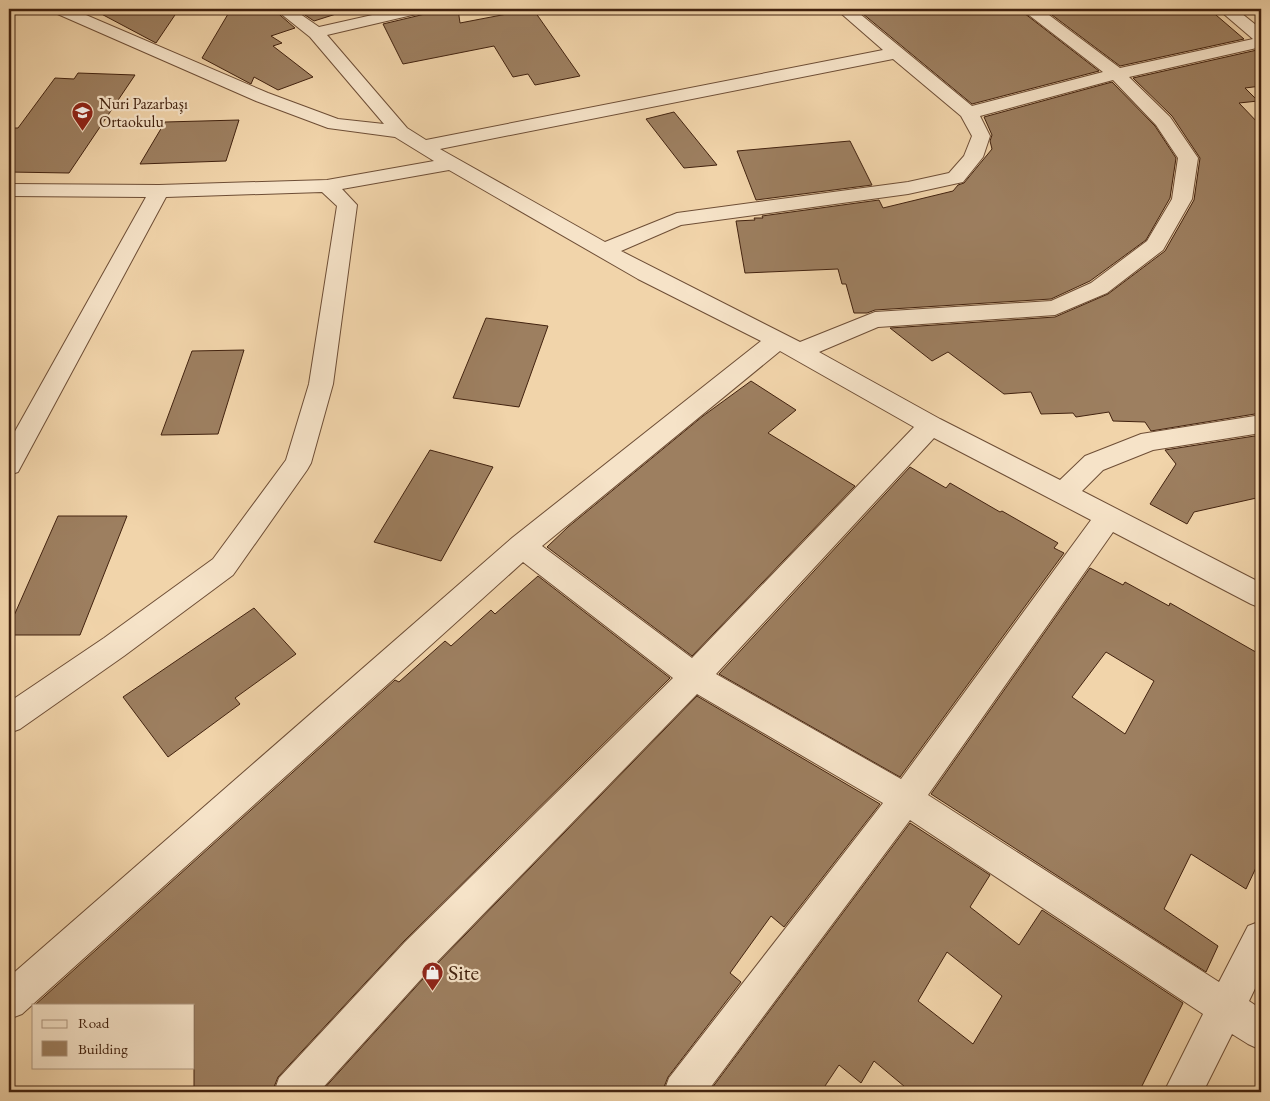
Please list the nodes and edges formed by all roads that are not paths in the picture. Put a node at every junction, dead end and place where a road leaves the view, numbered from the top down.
1 (59, 9) edge
2 (283, 9) edge
3 (419, 9) edge
4 (844, 9) edge
5 (1031, 9) edge
6 (1226, 9) edge
7 (316, 32) junction
8 (1261, 37) edge
9 (1261, 42) edge
10 (896, 53) junction
11 (1117, 74) junction
12 (969, 113) junction
13 (400, 132) junction
14 (424, 146) junction
15 (452, 164) junction
16 (327, 186) junction
17 (9, 190) edge
18 (159, 191) junction
19 (605, 250) junction
20 (788, 346) junction
21 (931, 424) junction
22 (1261, 424) edge
23 (9, 464) edge
24 (1063, 493) junction
25 (1108, 518) junction
26 (522, 546) junction
27 (1261, 596) edge
28 (694, 677) junction
29 (9, 719) edge
30 (906, 799) junction
31 (1261, 939) edge
32 (9, 1001) edge
33 (1225, 1008) junction
34 (1261, 1031) edge
35 (293, 1092) edge
36 (682, 1092) edge
37 (1183, 1092) edge

1 - 13 street
2 - 7 street
3 - 7 street
4 - 10 street
5 - 11 street
6 - 8 street
7 - 13 street
9 - 11 street
10 - 12 street
10 - 14 street
11 - 12 street
11 - 20 street
12 - 19 street
13 - 14 street
14 - 15 street
15 - 16 street
15 - 19 street
16 - 18 street
16 - 29 street
17 - 18 street
18 - 23 street
19 - 20 street
20 - 21 street
20 - 26 street
21 - 24 street
21 - 28 street
22 - 24 street
24 - 25 street
25 - 27 street
25 - 30 street
26 - 28 street
26 - 32 street
28 - 30 street
28 - 35 street
30 - 33 street
30 - 36 street
31 - 33 street
33 - 34 street
33 - 37 street

